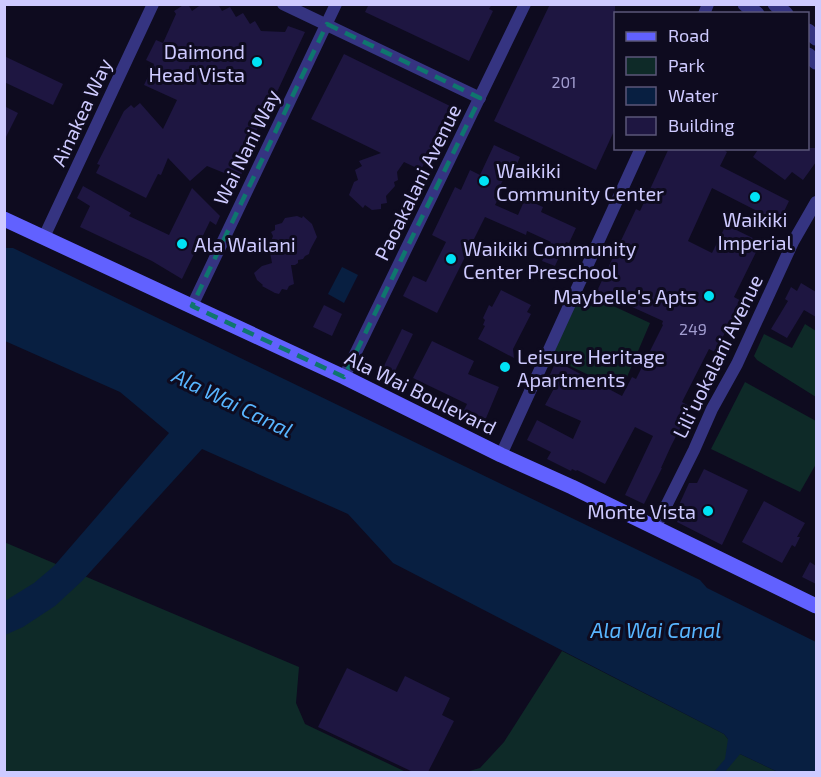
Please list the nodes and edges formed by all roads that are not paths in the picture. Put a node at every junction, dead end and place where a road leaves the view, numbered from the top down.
1 (153, 4) edge
2 (283, 4) edge
3 (336, 4) edge
4 (525, 4) edge
5 (327, 24) junction
6 (480, 98) junction
7 (640, 150) edge
8 (816, 202) edge
9 (4, 219) edge
10 (44, 237) junction
11 (192, 306) junction
12 (344, 377) junction
13 (501, 455) junction
14 (655, 528) junction
15 (816, 606) edge

1 - 10 street, Ainakea Way
2 - 5 street
3 - 5 street, Wai Nani Way
4 - 6 street, Paoakalani Avenue
5 - 6 street
5 - 11 street, Wai Nani Way
6 - 12 street, Paoakalani Avenue
7 - 13 street
8 - 14 street, Liliʻuokalani Avenue
9 - 10 main road, Ala Wai Boulevard
10 - 11 main road, Ala Wai Boulevard
11 - 12 main road, Ala Wai Boulevard
12 - 13 main road, Ala Wai Boulevard
13 - 14 main road, Ala Wai Boulevard
14 - 15 main road, Ala Wai Boulevard

